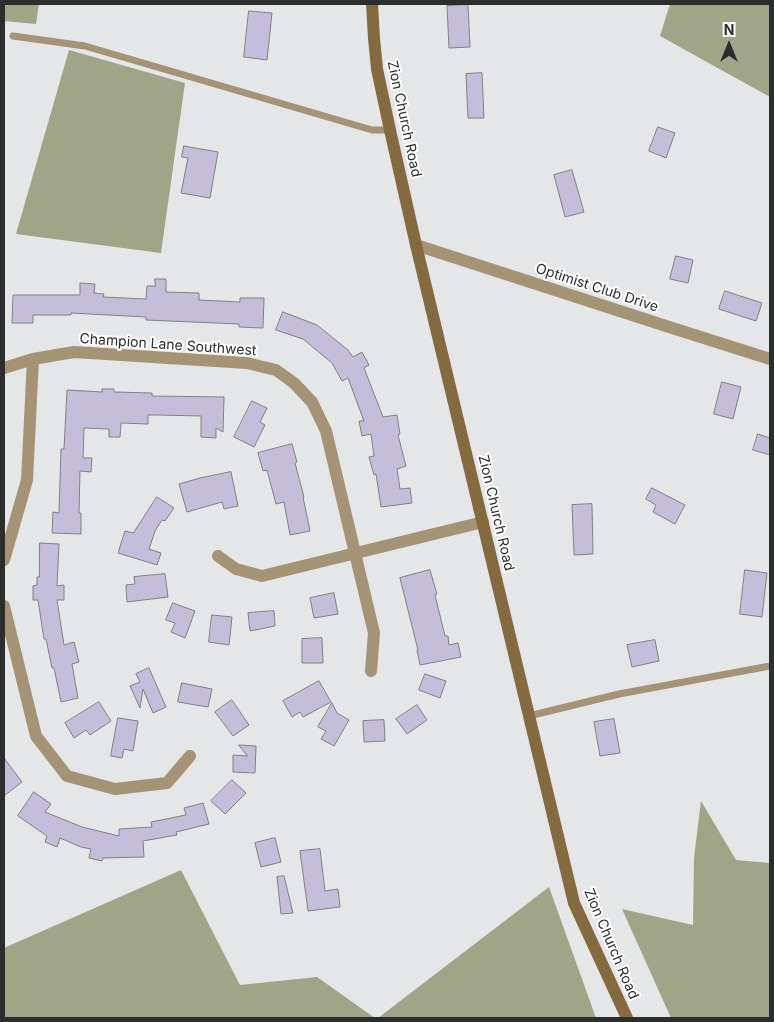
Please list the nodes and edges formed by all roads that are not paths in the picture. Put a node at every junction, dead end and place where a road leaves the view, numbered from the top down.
1 (372, 4) edge
2 (13, 36) dead end
3 (390, 130) junction
4 (416, 245) junction
5 (33, 359) junction
6 (770, 359) edge
7 (4, 368) edge
8 (483, 522) junction
9 (355, 553) junction
10 (218, 556) dead end
11 (4, 560) edge
12 (4, 606) edge
13 (770, 666) edge
14 (371, 671) dead end
15 (528, 716) junction
16 (190, 756) dead end
17 (627, 1018) edge

1 - 3 street, Zion Church Road
2 - 3 lane
3 - 4 street, Zion Church Road
4 - 6 street, Optimist Club Drive
4 - 8 street, Zion Church Road
5 - 7 street, Champion Lane Southwest
5 - 9 street, Champion Lane Southwest
5 - 11 street
8 - 9 street
8 - 15 street, Zion Church Road
9 - 10 street
9 - 14 street, Champion Lane Southwest
12 - 16 street
13 - 15 lane
15 - 17 street, Zion Church Road

